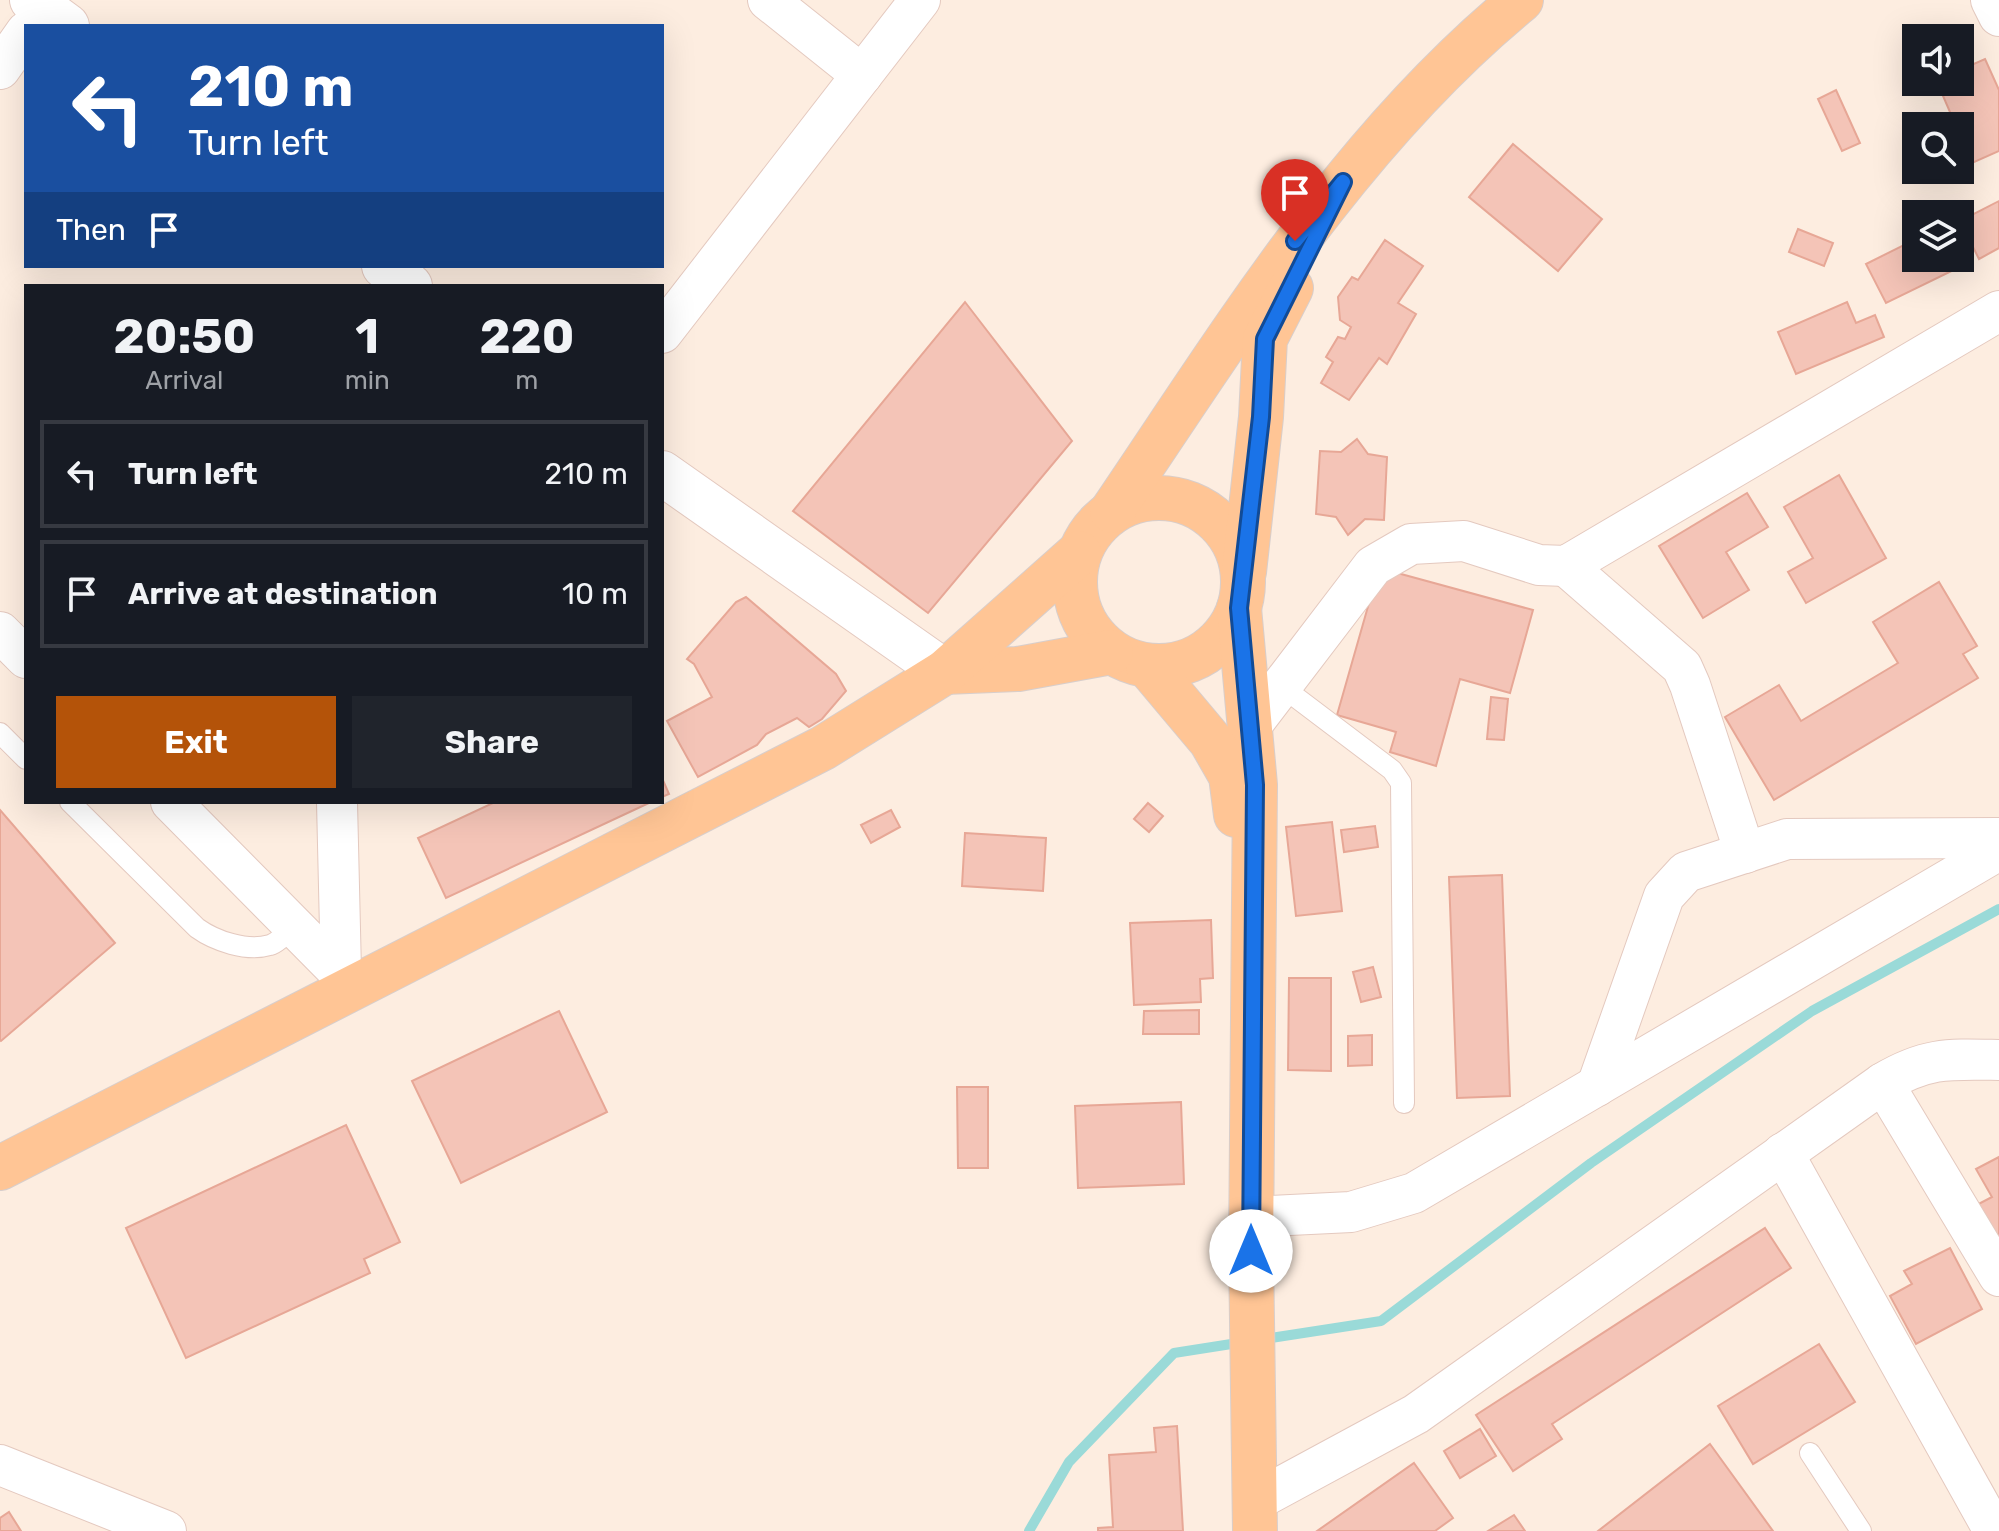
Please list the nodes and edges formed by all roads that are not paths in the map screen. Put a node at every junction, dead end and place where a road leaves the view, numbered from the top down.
1 (768, 0) edge
2 (920, 0) edge
3 (1520, 0) edge
4 (1991, 0) edge
5 (1999, 16) edge
6 (24, 38) edge
7 (0, 69) edge
8 (862, 75) junction
9 (1343, 182) junction
10 (387, 268) edge
11 (407, 284) edge
12 (1999, 311) edge
13 (664, 330) edge
14 (664, 474) edge
15 (1112, 511) junction
16 (1079, 553) junction
17 (1566, 566) junction
18 (1241, 593) junction
19 (0, 632) edge
20 (24, 656) edge
21 (1130, 659) junction
22 (945, 672) junction
23 (1281, 686) junction
24 (1250, 727) junction
25 (0, 733) edge
26 (24, 757) edge
27 (72, 804) edge
28 (173, 804) edge
29 (337, 804) edge
30 (1999, 838) edge
31 (1999, 850) edge
32 (1745, 853) junction
33 (295, 925) junction
34 (1252, 962) junction
35 (348, 980) junction
36 (1999, 1060) edge
37 (1883, 1083) junction
38 (1597, 1086) junction
39 (1404, 1103) dead end
40 (1783, 1153) junction
41 (0, 1168) edge
42 (1251, 1234) junction
43 (1999, 1276) edge
44 (1810, 1453) dead end
45 (0, 1465) edge
46 (1255, 1516) edge
47 (166, 1531) edge
48 (1861, 1531) edge
49 (1994, 1531) edge

1 - 8 street
2 - 8 street
3 - 9 main road
4 - 5 street
6 - 7 street
8 - 13 street
9 - 15 main road
9 - 18 main road
10 - 11 street
12 - 17 street
14 - 22 street
15 - 16 main road
15 - 18 main road
16 - 21 main road
16 - 22 main road
17 - 23 street
17 - 32 street
18 - 21 main road
18 - 24 main road
19 - 20 street
21 - 22 main road
21 - 34 main road
22 - 35 main road
23 - 24 street
23 - 39 lane
24 - 34 main road
25 - 26 lane
27 - 33 lane
28 - 33 street
29 - 35 street
30 - 32 street
31 - 38 street
32 - 38 street
33 - 35 street
34 - 42 main road
35 - 41 main road
36 - 37 street
37 - 40 street
37 - 43 street
38 - 42 street
40 - 46 street
40 - 49 street
42 - 46 main road
44 - 48 lane
45 - 47 street

